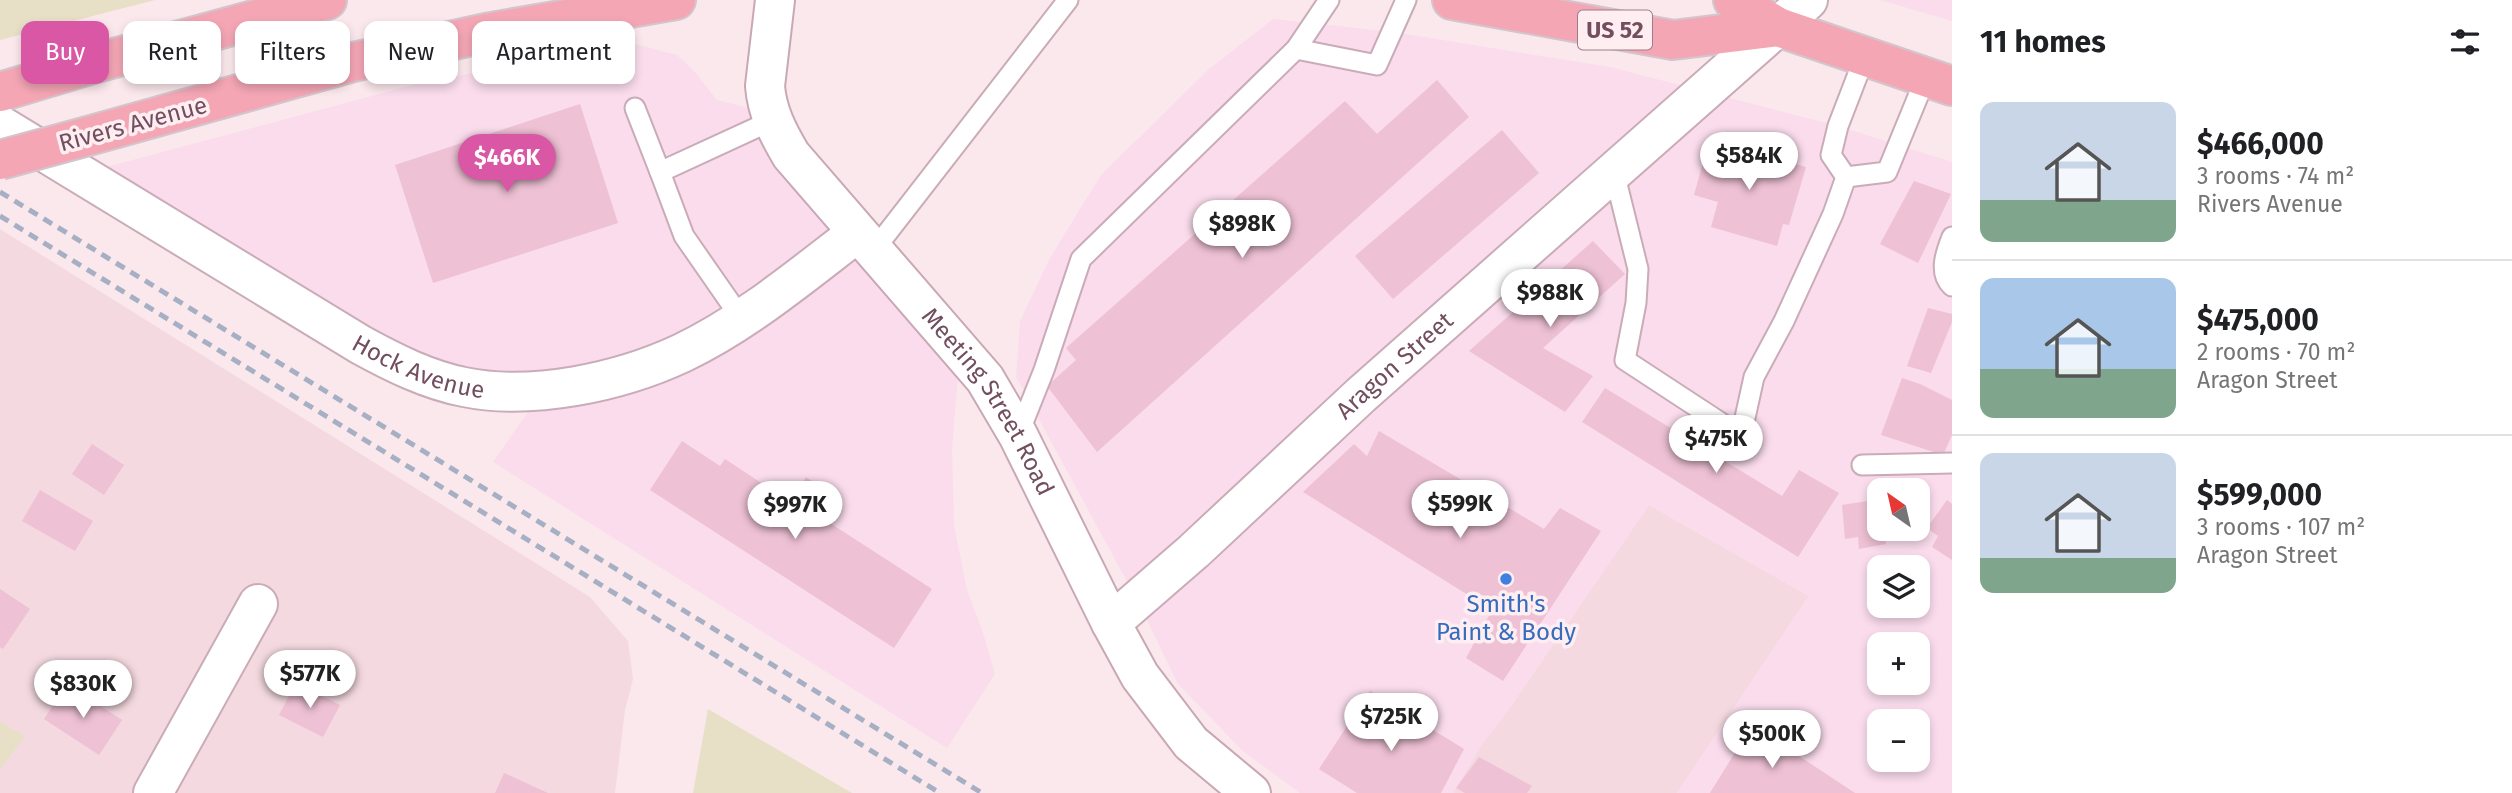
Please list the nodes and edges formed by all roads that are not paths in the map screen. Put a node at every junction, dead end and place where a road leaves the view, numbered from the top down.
1 (327, 0) edge
2 (676, 0) edge
3 (775, 0) edge
4 (1068, 0) edge
5 (1329, 0) edge
6 (1406, 0) edge
7 (1452, 0) edge
8 (1733, 0) edge
9 (1808, 0) edge
10 (1778, 27) junction
11 (1296, 49) junction
12 (1865, 55) junction
13 (1939, 81) edge
14 (3, 102) edge
15 (635, 108) dead end
16 (773, 120) junction
17 (0, 160) edge
18 (660, 172) junction
19 (1614, 172) junction
20 (1846, 177) junction
21 (1952, 237) edge
22 (865, 242) junction
23 (1952, 286) edge
24 (740, 318) junction
25 (1018, 435) junction
26 (1952, 463) edge
27 (1863, 465) dead end
28 (258, 604) dead end
29 (1111, 623) junction
30 (153, 793) edge
31 (1251, 793) edge

1 - 14 main road
2 - 17 main road, Rivers Avenue, bridge
3 - 16 street, Meeting Street Road
4 - 22 lane
5 - 11 lane
6 - 11 lane
7 - 10 main road, US 52
8 - 10 main road, US 52
9 - 10 street, Aragon Street
10 - 12 main road, US 52
10 - 19 street, Aragon Street
11 - 25 lane
12 - 13 main road, US 52
12 - 20 lane
13 - 20 lane
14 - 24 street, Hock Avenue
15 - 18 lane
16 - 18 lane
16 - 22 street, Meeting Street Road
18 - 24 lane
19 - 20 lane
19 - 29 street, Aragon Street
21 - 23 lane
22 - 24 street, Hock Avenue
22 - 25 street, Meeting Street Road
25 - 29 street, Meeting Street Road
26 - 27 lane
28 - 30 street
29 - 31 street, Meeting Street Road

